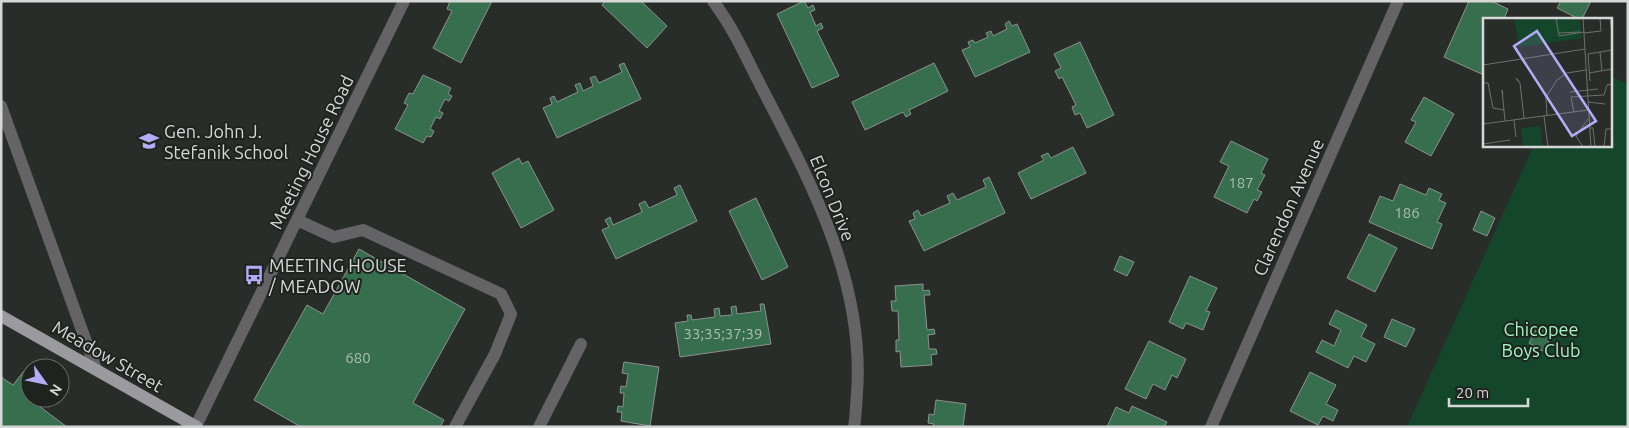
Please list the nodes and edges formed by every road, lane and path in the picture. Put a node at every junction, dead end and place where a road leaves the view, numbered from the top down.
1 (404, 1) edge
2 (713, 1) edge
3 (1398, 1) edge
4 (1, 106) edge
5 (297, 220) junction
6 (1, 316) edge
7 (581, 344) dead end
8 (96, 369) junction
9 (197, 426) edge
10 (455, 427) edge
11 (539, 427) edge
12 (854, 427) edge
13 (1211, 427) edge

1 - 5 street, Meeting House Road
2 - 12 street, Elcon Drive
3 - 13 street, Clarendon Avenue
4 - 8 street
5 - 9 street, Meeting House Road
5 - 10 street
6 - 8 main road, Meadow Street
7 - 11 street
8 - 9 main road, Meadow Street

